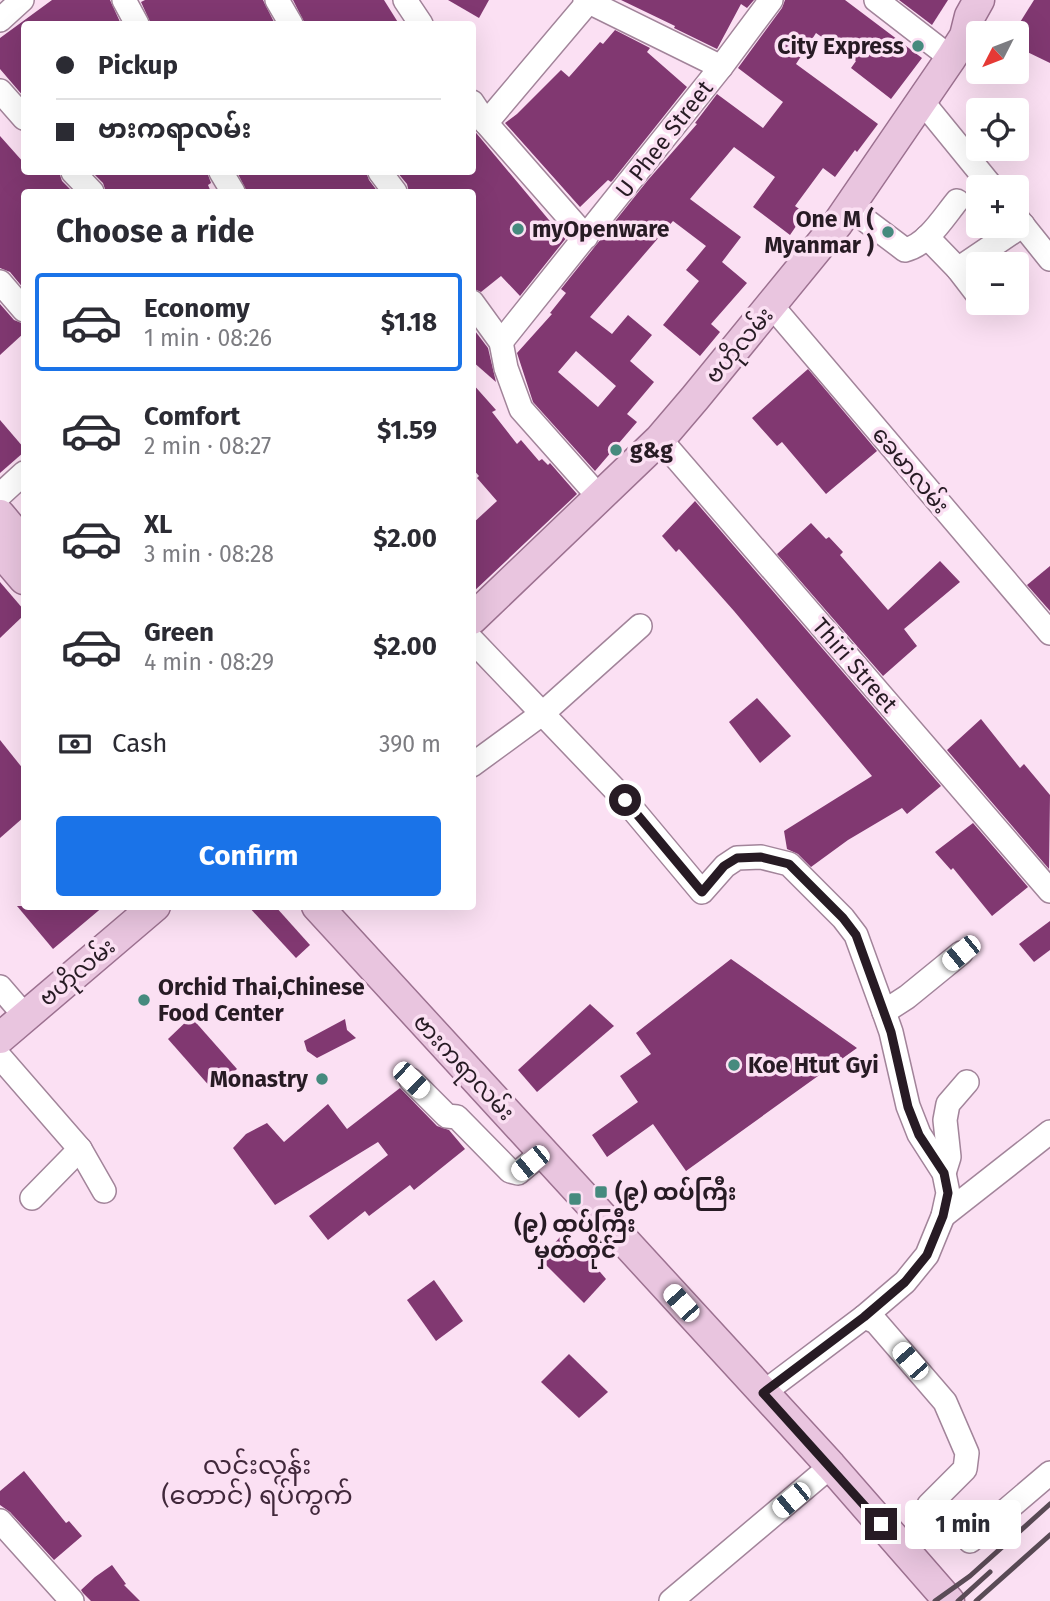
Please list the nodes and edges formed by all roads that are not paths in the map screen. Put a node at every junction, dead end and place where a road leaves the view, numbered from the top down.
1 (22, 0) edge
2 (124, 0) edge
3 (277, 0) edge
4 (405, 0) edge
5 (771, 0) edge
6 (876, 0) edge
7 (587, 1) edge
8 (990, 2) edge
9 (0, 20) edge
10 (135, 21) edge
11 (289, 21) edge
12 (419, 21) edge
13 (958, 47) junction
14 (722, 67) junction
15 (0, 91) edge
16 (921, 100) junction
17 (476, 109) edge
18 (21, 115) edge
19 (486, 123) junction
20 (76, 175) edge
21 (982, 175) edge
22 (89, 189) edge
23 (957, 201) dead end
24 (848, 207) junction
25 (1029, 232) edge
26 (586, 237) junction
27 (927, 237) junction
28 (998, 238) edge
29 (1050, 258) edge
30 (958, 269) junction
31 (966, 279) edge
32 (0, 282) edge
33 (21, 306) edge
34 (772, 306) junction
35 (476, 308) edge
36 (501, 342) junction
37 (660, 439) junction
38 (21, 476) edge
39 (0, 495) edge
40 (600, 498) junction
41 (0, 514) edge
42 (21, 540) edge
43 (0, 551) edge
44 (21, 576) edge
45 (476, 615) edge
46 (640, 626) dead end
47 (1050, 633) edge
48 (476, 644) edge
49 (543, 713) junction
50 (476, 762) edge
51 (1050, 891) edge
52 (150, 910) edge
53 (321, 910) edge
54 (961, 953) dead end
55 (0, 987) edge
56 (884, 1012) junction
57 (26, 1016) junction
58 (0, 1038) edge
59 (0, 1057) edge
60 (411, 1080) dead end
61 (967, 1083) dead end
62 (1050, 1132) edge
63 (80, 1149) junction
64 (543, 1152) junction
65 (944, 1173) junction
66 (104, 1191) dead end
67 (32, 1198) dead end
68 (943, 1216) junction
69 (864, 1317) junction
70 (763, 1393) junction
71 (831, 1466) junction
72 (1050, 1473) edge
73 (929, 1505) dead end
74 (0, 1521) edge
75 (970, 1541) dead end
76 (72, 1601) edge
77 (671, 1601) edge
78 (949, 1601) edge

1 - 9 street
2 - 10 street
3 - 11 street
4 - 12 street
5 - 14 street, U Phee Street
6 - 13 street
7 - 14 street
7 - 19 street
8 - 13 main road, ဗဟိုလမ်း
13 - 16 main road, ဗဟိုလမ်း
14 - 26 street, U Phee Street
15 - 18 street
16 - 21 street
16 - 24 main road, ဗဟိုလမ်း
17 - 19 street
19 - 26 street
20 - 22 street
23 - 27 street
24 - 27 street
24 - 34 main road, ဗဟိုလမ်း
25 - 29 street
26 - 36 street, U Phee Street
27 - 30 street
28 - 30 street
30 - 31 street
32 - 33 street
34 - 37 main road, ဗဟိုလမ်း
34 - 47 street, ခေမာလမ်း
35 - 36 street
36 - 40 street
37 - 40 main road, ဗဟိုလမ်း
37 - 51 street, Thiri Street
38 - 39 street
40 - 45 main road, ဗဟိုလမ်း
41 - 42 main road
43 - 44 main road
46 - 49 street
48 - 49 street
49 - 50 street
49 - 56 street
52 - 57 main road, ဗဟိုလမ်း
53 - 64 main road, ဗားကရာလမ်း
54 - 56 street
55 - 57 street
56 - 65 street
57 - 58 main road, ဗဟိုလမ်း
59 - 63 street
60 - 64 street
61 - 65 street
62 - 68 street
63 - 66 street
63 - 67 street
64 - 70 main road, ဗားကရာလမ်း
65 - 68 street
68 - 69 street
69 - 70 street
69 - 73 street
70 - 71 main road, ဗားကရာလမ်း
71 - 77 street
71 - 78 main road, ဗားကရာလမ်း
72 - 75 street
74 - 76 street

